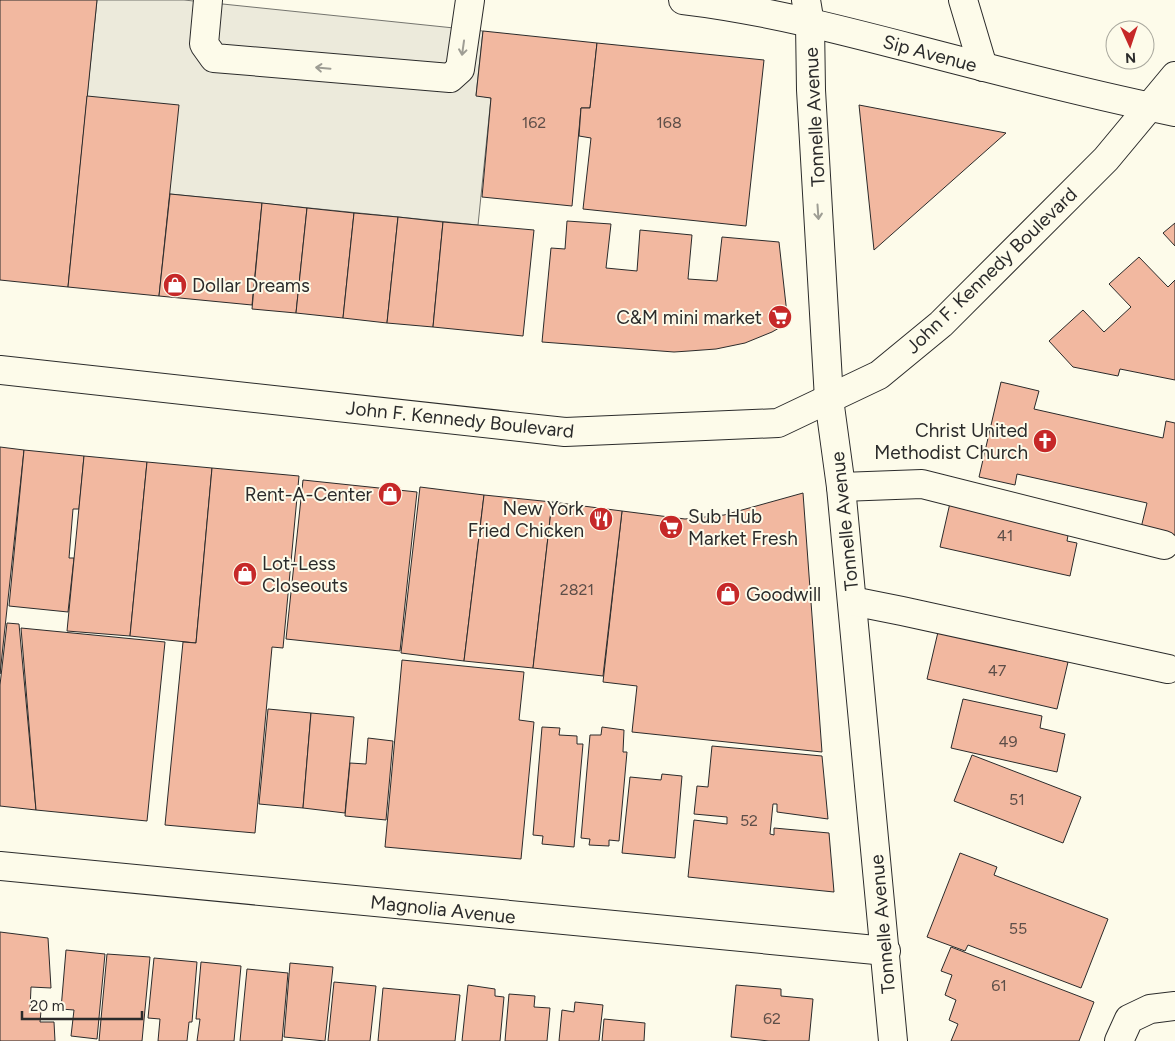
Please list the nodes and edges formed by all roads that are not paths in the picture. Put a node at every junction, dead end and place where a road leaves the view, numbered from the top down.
1 (208, 0) edge
2 (470, 0) edge
3 (683, 0) edge
4 (963, 0) edge
5 (808, 12) edge
6 (983, 67) junction
7 (1175, 76) edge
8 (1163, 110) edge
9 (0, 370) edge
10 (829, 399) junction
11 (841, 487) junction
12 (1164, 545) dead end
13 (852, 601) junction
14 (1168, 669) dead end
15 (0, 866) edge
16 (886, 952) junction
17 (1175, 1006) edge
18 (893, 1041) edge
19 (1119, 1041) edge

2 -> 1 street
3 - 5 street, Sip Avenue
4 - 6 street
5 - 6 street, Sip Avenue
5 -> 10 street, Tonnelle Avenue
6 - 8 street, Sip Avenue
7 - 8 street, John F. Kennedy Boulevard
8 - 10 street, John F. Kennedy Boulevard
9 - 10 street, John F. Kennedy Boulevard
10 - 11 street, Tonnelle Avenue
11 - 12 street
11 - 13 street, Tonnelle Avenue
13 - 14 street
13 - 16 street, Tonnelle Avenue
15 - 16 street, Magnolia Avenue
16 - 18 street, Tonnelle Avenue
17 - 19 street

